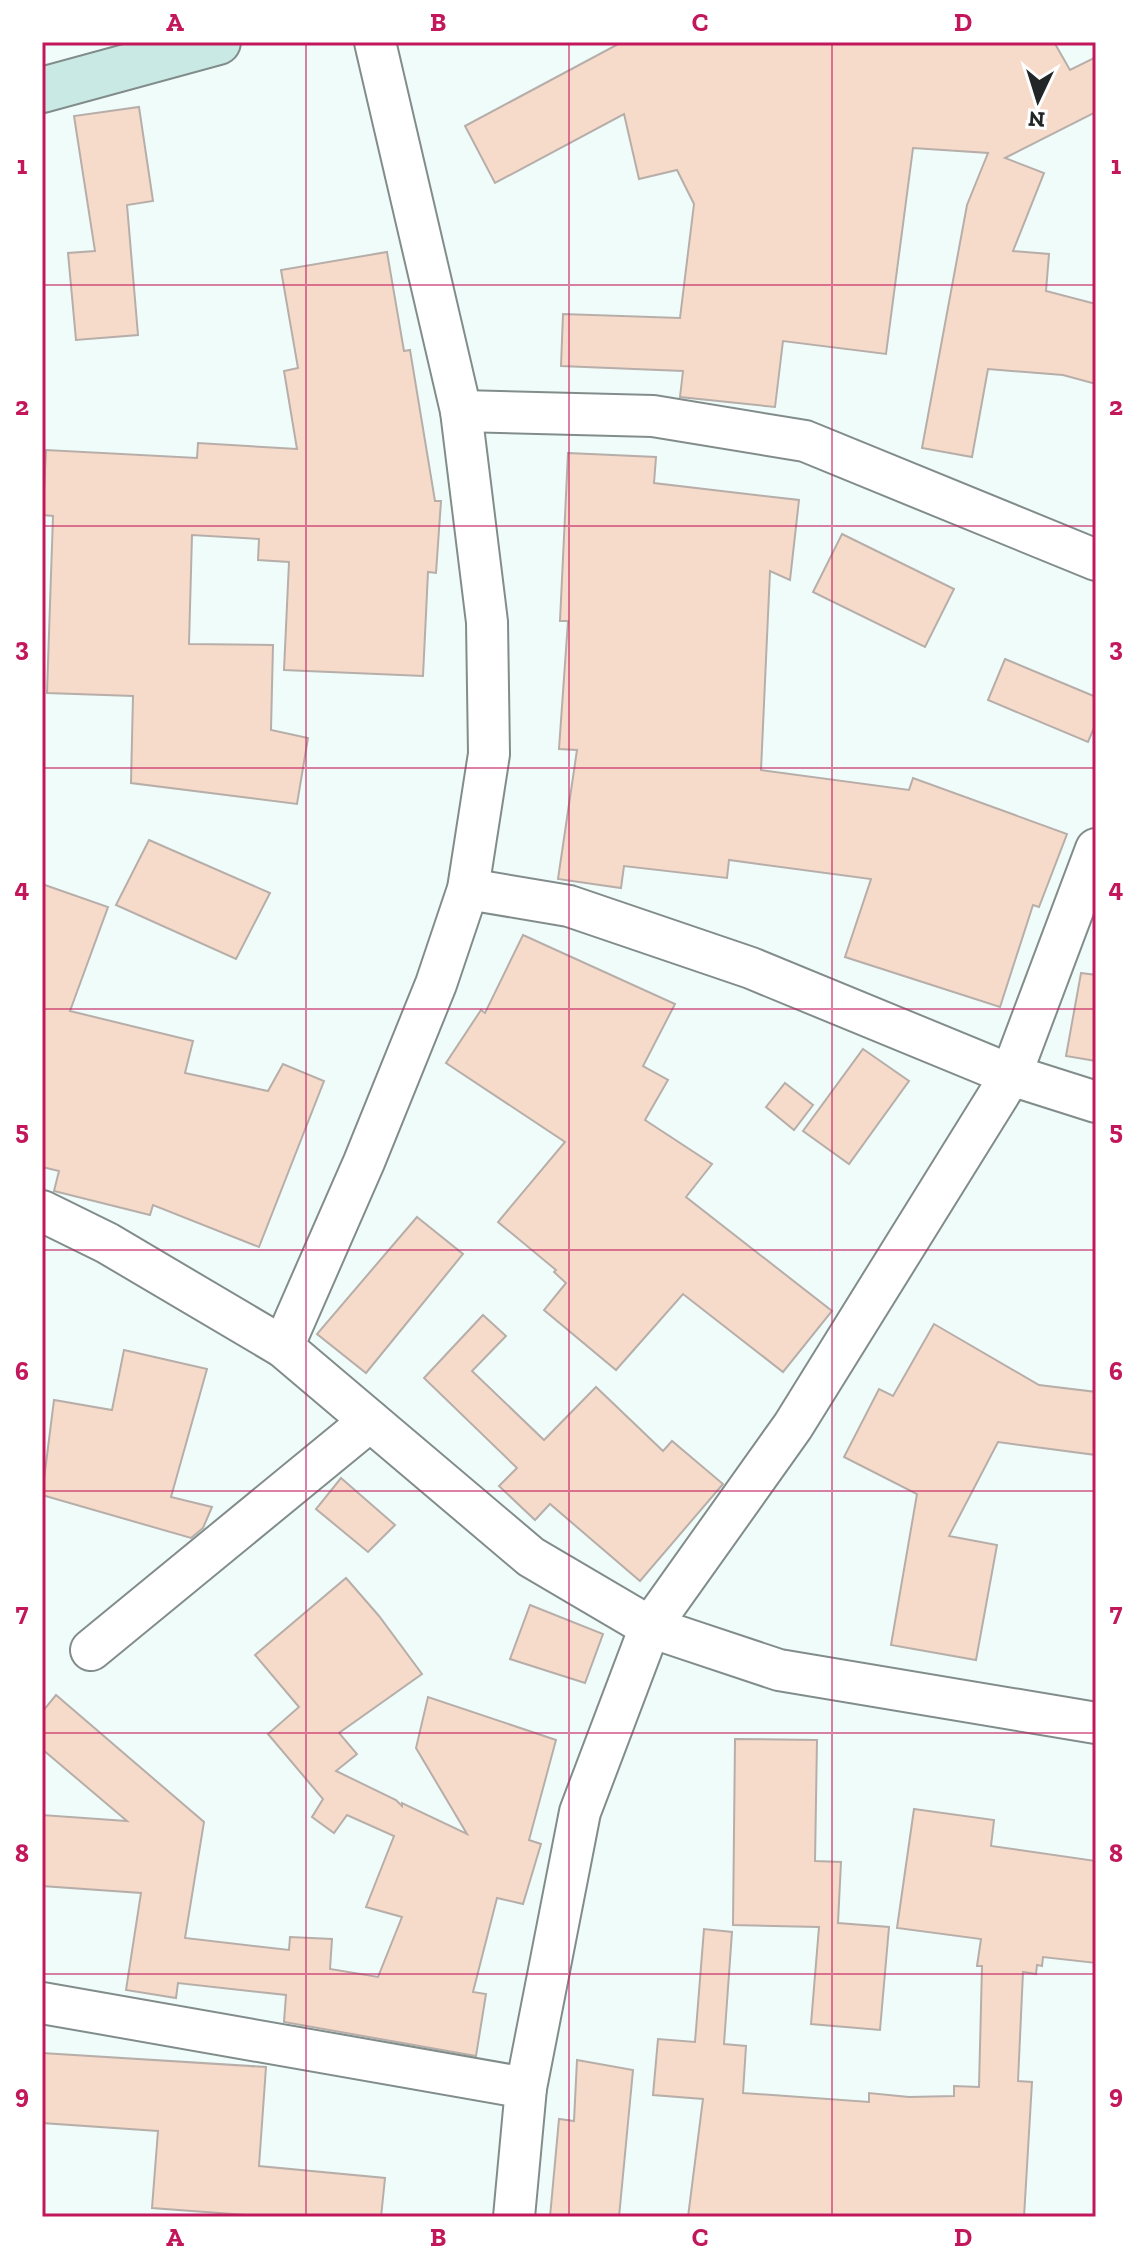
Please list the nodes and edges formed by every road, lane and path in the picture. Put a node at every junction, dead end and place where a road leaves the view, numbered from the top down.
1 (218, 42) edge
2 (375, 42) edge
3 (42, 90) edge
4 (461, 411) junction
5 (1096, 560) edge
6 (1096, 849) edge
7 (468, 889) junction
8 (1011, 1075) junction
9 (1096, 1102) edge
10 (42, 1211) edge
11 (283, 1347) junction
12 (370, 1421) junction
13 (650, 1627) junction
14 (91, 1650) dead end
15 (1096, 1723) edge
16 (42, 2003) edge
17 (526, 2088) junction
18 (514, 2217) edge

1 - 3 street
2 - 4 street
4 - 5 street
4 - 7 street
6 - 8 street
7 - 8 street
7 - 11 street
8 - 9 street
8 - 13 street
10 - 11 street
11 - 12 street
12 - 13 street
12 - 14 street
13 - 15 street
13 - 17 street
16 - 17 street
17 - 18 street

